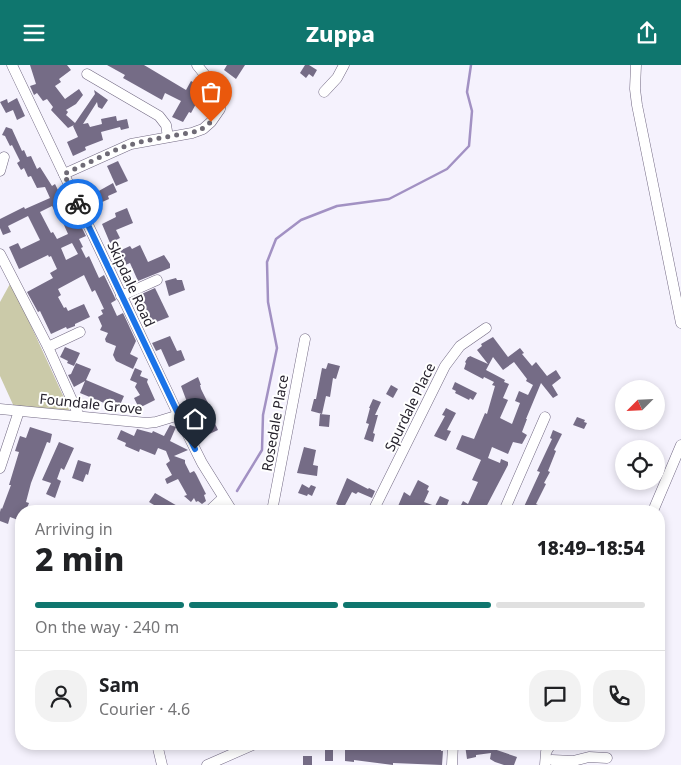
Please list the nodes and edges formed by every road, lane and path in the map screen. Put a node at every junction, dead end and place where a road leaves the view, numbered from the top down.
1 (12, 65) edge
2 (197, 65) edge
3 (344, 65) edge
4 (636, 65) edge
5 (87, 74) dead end
6 (324, 92) dead end
7 (168, 137) junction
8 (4, 157) dead end
9 (0, 171) edge
10 (64, 174) junction
11 (0, 254) edge
12 (157, 280) dead end
13 (121, 296) junction
14 (681, 323) edge
15 (486, 328) dead end
16 (80, 332) dead end
17 (304, 339) dead end
18 (48, 347) junction
19 (0, 409) edge
20 (19, 411) junction
21 (179, 415) junction
22 (79, 416) junction
23 (545, 417) dead end
24 (681, 445) edge
25 (0, 468) edge
26 (223, 498) junction
27 (215, 505) edge
28 (228, 505) edge
29 (273, 505) edge
30 (376, 505) edge
31 (507, 505) edge
32 (656, 505) edge
33 (158, 750) edge
34 (241, 750) edge
35 (453, 750) edge
36 (551, 750) edge
37 (607, 758) dead end
38 (550, 763) edge
39 (162, 765) edge
40 (207, 765) edge
41 (452, 765) edge

1 - 10 street, Skipdale Road
2 - 7 street
3 - 6 street
4 - 14 street
5 - 7 street
7 - 10 street
8 - 9 street
10 - 13 street, Skipdale Road
11 - 18 street
12 - 13 street
13 - 21 street, Skipdale Road
15 - 30 street, Spurdale Place
16 - 18 street
17 - 29 street, Rosedale Place
18 - 22 street
19 - 20 street, Foundale Grove
20 - 22 street, Foundale Grove
20 - 25 street
21 - 22 street, Foundale Grove
21 - 26 street, Skipdale Road
23 - 31 street
24 - 32 street
26 - 27 street
26 - 28 street, Skipdale Road
33 - 39 street
34 - 40 street
35 - 41 street
36 - 38 street
37 - 38 street

